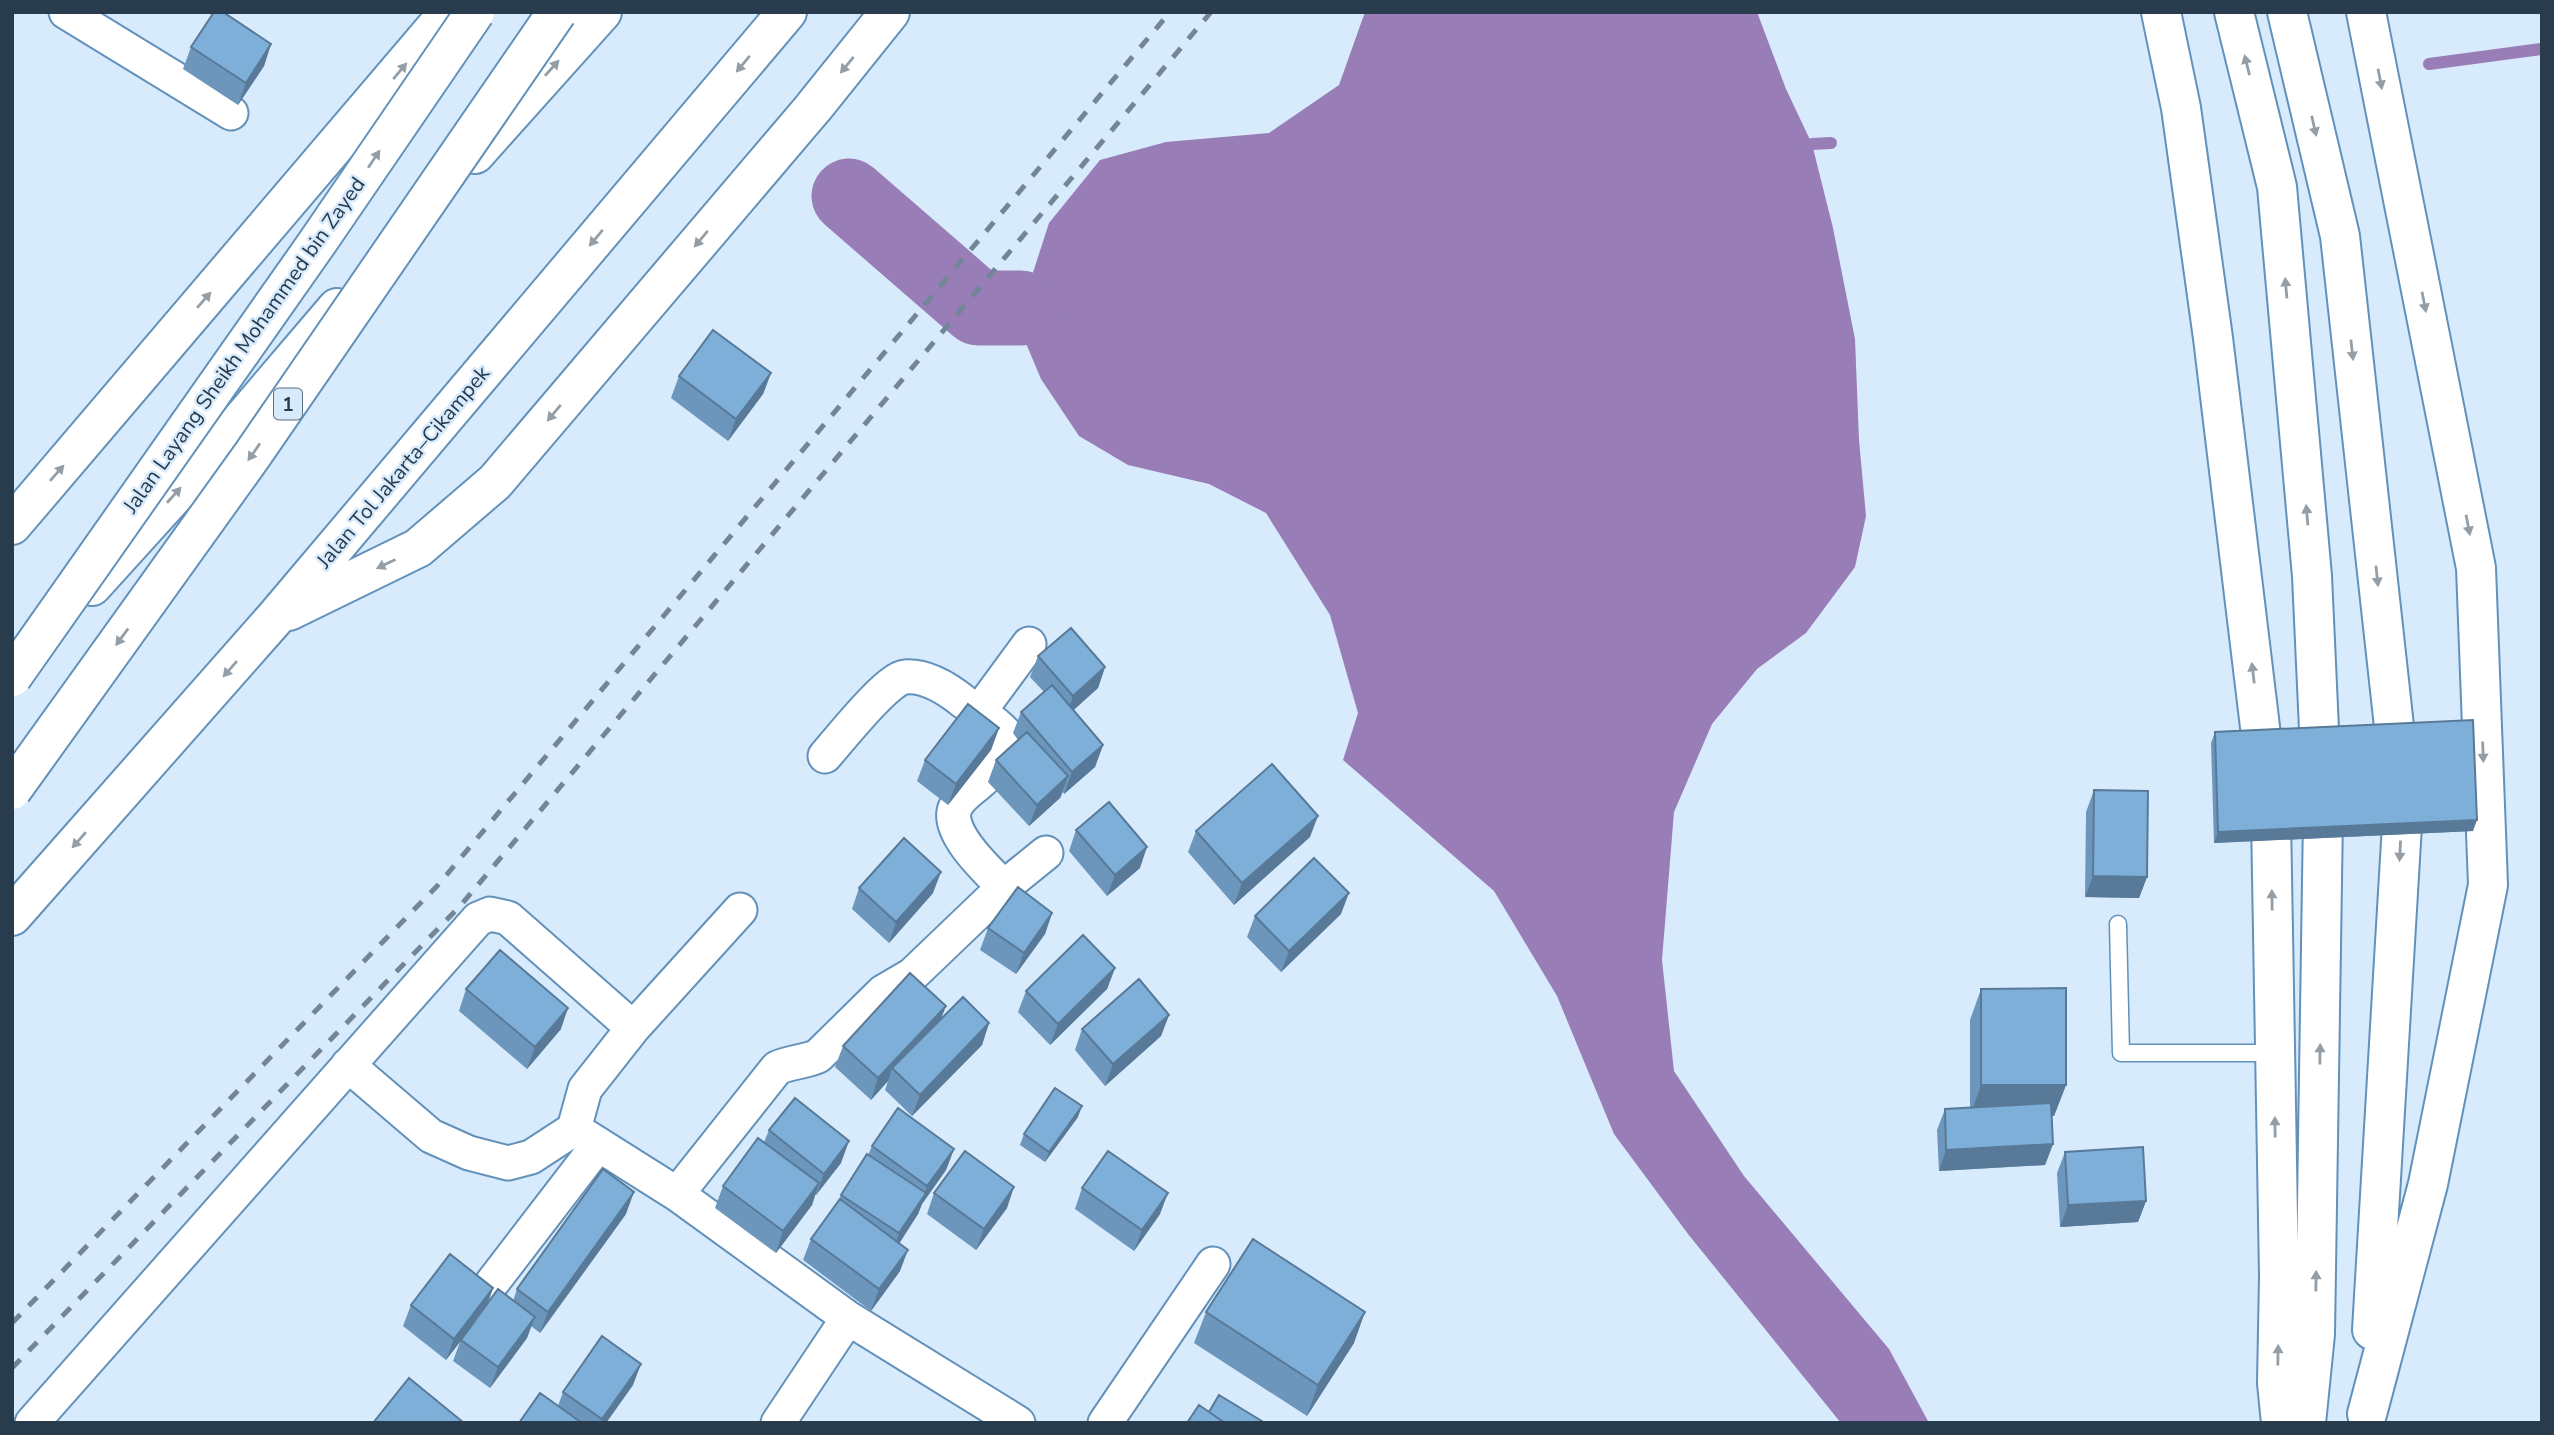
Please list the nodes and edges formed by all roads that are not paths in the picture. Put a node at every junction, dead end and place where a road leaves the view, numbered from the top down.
1 (66, 12) edge
2 (449, 12) edge
3 (475, 12) edge
4 (556, 12) edge
5 (602, 12) edge
6 (787, 12) edge
7 (890, 12) edge
8 (2161, 12) edge
9 (2234, 12) edge
10 (2287, 12) edge
11 (2366, 12) edge
12 (231, 113) dead end
13 (12, 524) edge
14 (275, 618) junction
15 (1029, 644) dead end
16 (12, 675) edge
17 (979, 712) junction
18 (825, 755) dead end
19 (12, 790) edge
20 (1045, 853) dead end
21 (1004, 887) junction
22 (740, 910) dead end
23 (12, 916) edge
24 (2118, 924) dead end
25 (633, 1028) junction
26 (2274, 1053) junction
27 (348, 1065) junction
28 (586, 1137) junction
29 (677, 1194) junction
30 (1213, 1264) dead end
31 (492, 1283) edge
32 (848, 1318) junction
33 (2367, 1418) edge
34 (32, 1423) edge
35 (778, 1423) edge
36 (1018, 1423) edge
37 (1105, 1423) edge
38 (2281, 1423) edge
39 (2306, 1423) edge

1 - 12 street
13 -> 2 highway
16 -> 3 highway, Jalan Layang Sheikh Mohammed bin Zayed / 1, bridge
4 -> 19 highway, 1, bridge
16 -> 5 highway, 1
6 -> 14 highway, Jalan Tol Jakarta–Cikampek
7 -> 14 highway
26 -> 8 highway
39 -> 9 highway
10 -> 33 highway
11 -> 33 highway
14 -> 23 highway, Jalan Tol Jakarta–Cikampek
15 - 17 street
17 - 18 street
17 - 21 street
20 - 21 street
21 - 29 street
22 - 25 street
24 - 26 lane
25 - 27 street
25 - 28 street
38 -> 26 highway
27 - 28 street
27 - 34 street
28 - 29 street
28 - 31 street
29 - 32 street
30 - 37 street
32 - 35 street
32 - 36 street

